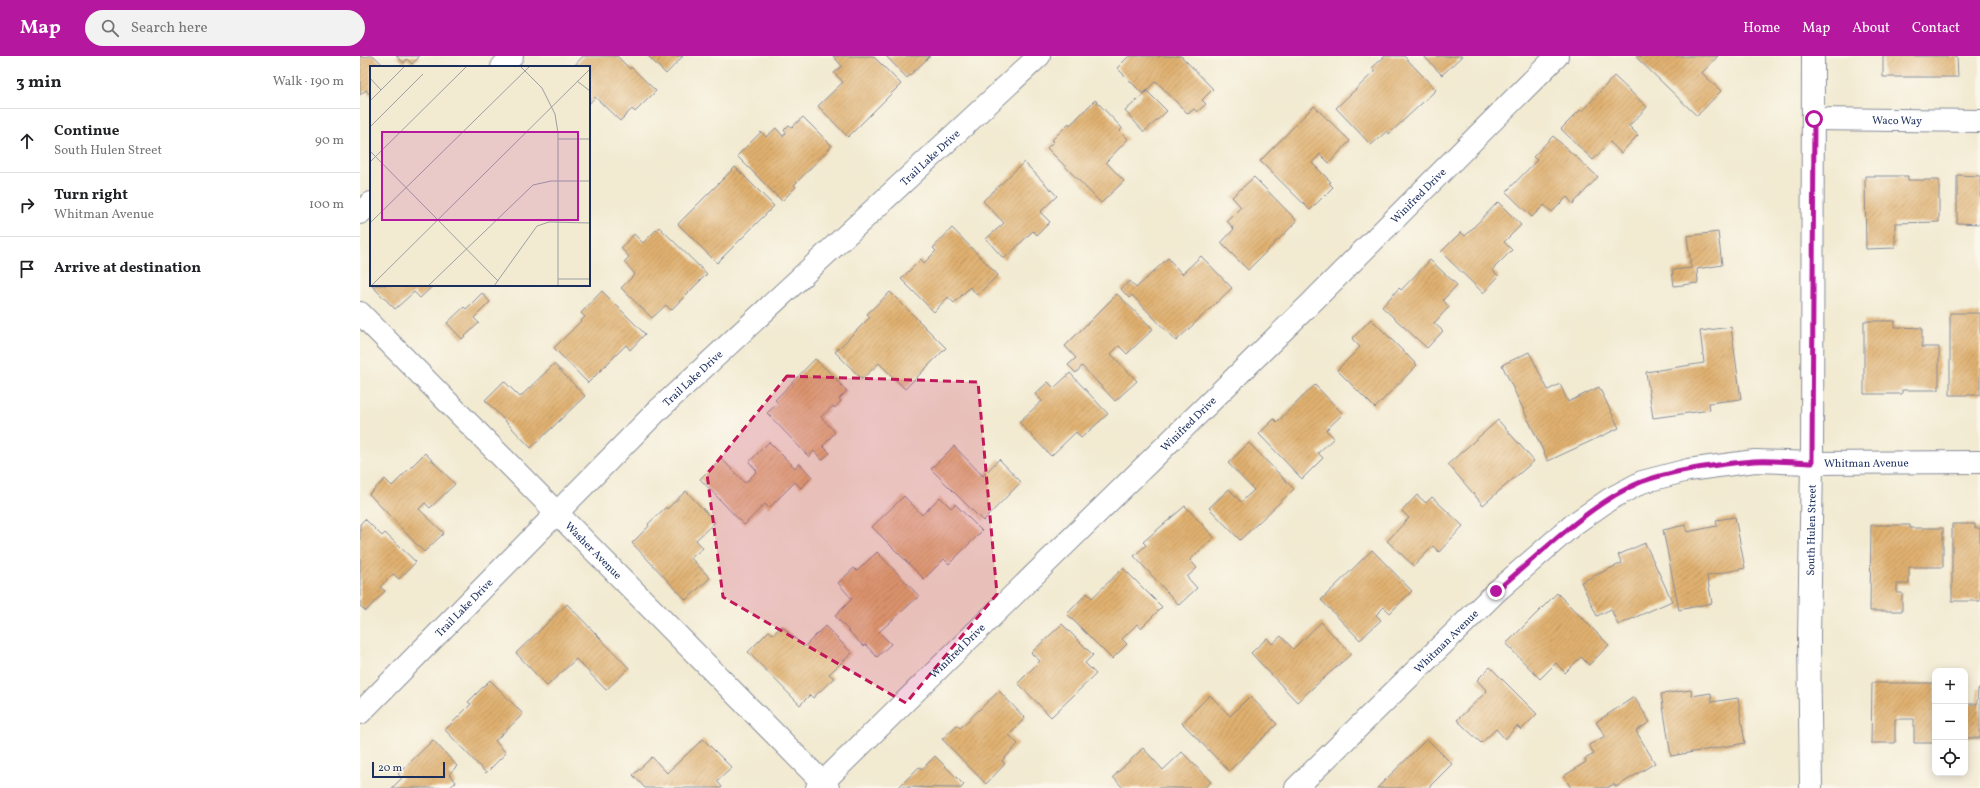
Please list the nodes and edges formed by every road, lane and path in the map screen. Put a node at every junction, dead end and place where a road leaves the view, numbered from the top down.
1 (512, 56) edge
2 (1039, 56) edge
3 (1557, 56) edge
4 (1813, 56) edge
5 (503, 66) edge
6 (1814, 119) junction
7 (1980, 121) edge
8 (370, 204) edge
9 (360, 213) edge
10 (360, 313) edge
11 (1980, 462) edge
12 (1812, 463) junction
13 (558, 512) junction
14 (360, 714) edge
15 (822, 786) edge
16 (1296, 788) edge
17 (1811, 788) edge

1 - 5 street
2 - 13 street, Trail Lake Drive
3 - 15 street, Winifred Drive
4 - 6 street, South Hulen Street
6 - 7 street, Waco Way
6 - 12 street, South Hulen Street
8 - 9 street
10 - 13 street, Washer Avenue
11 - 12 street, Whitman Avenue
12 - 16 street, Whitman Avenue
12 - 17 street, South Hulen Street
13 - 14 street, Trail Lake Drive
13 - 15 street, Washer Avenue

